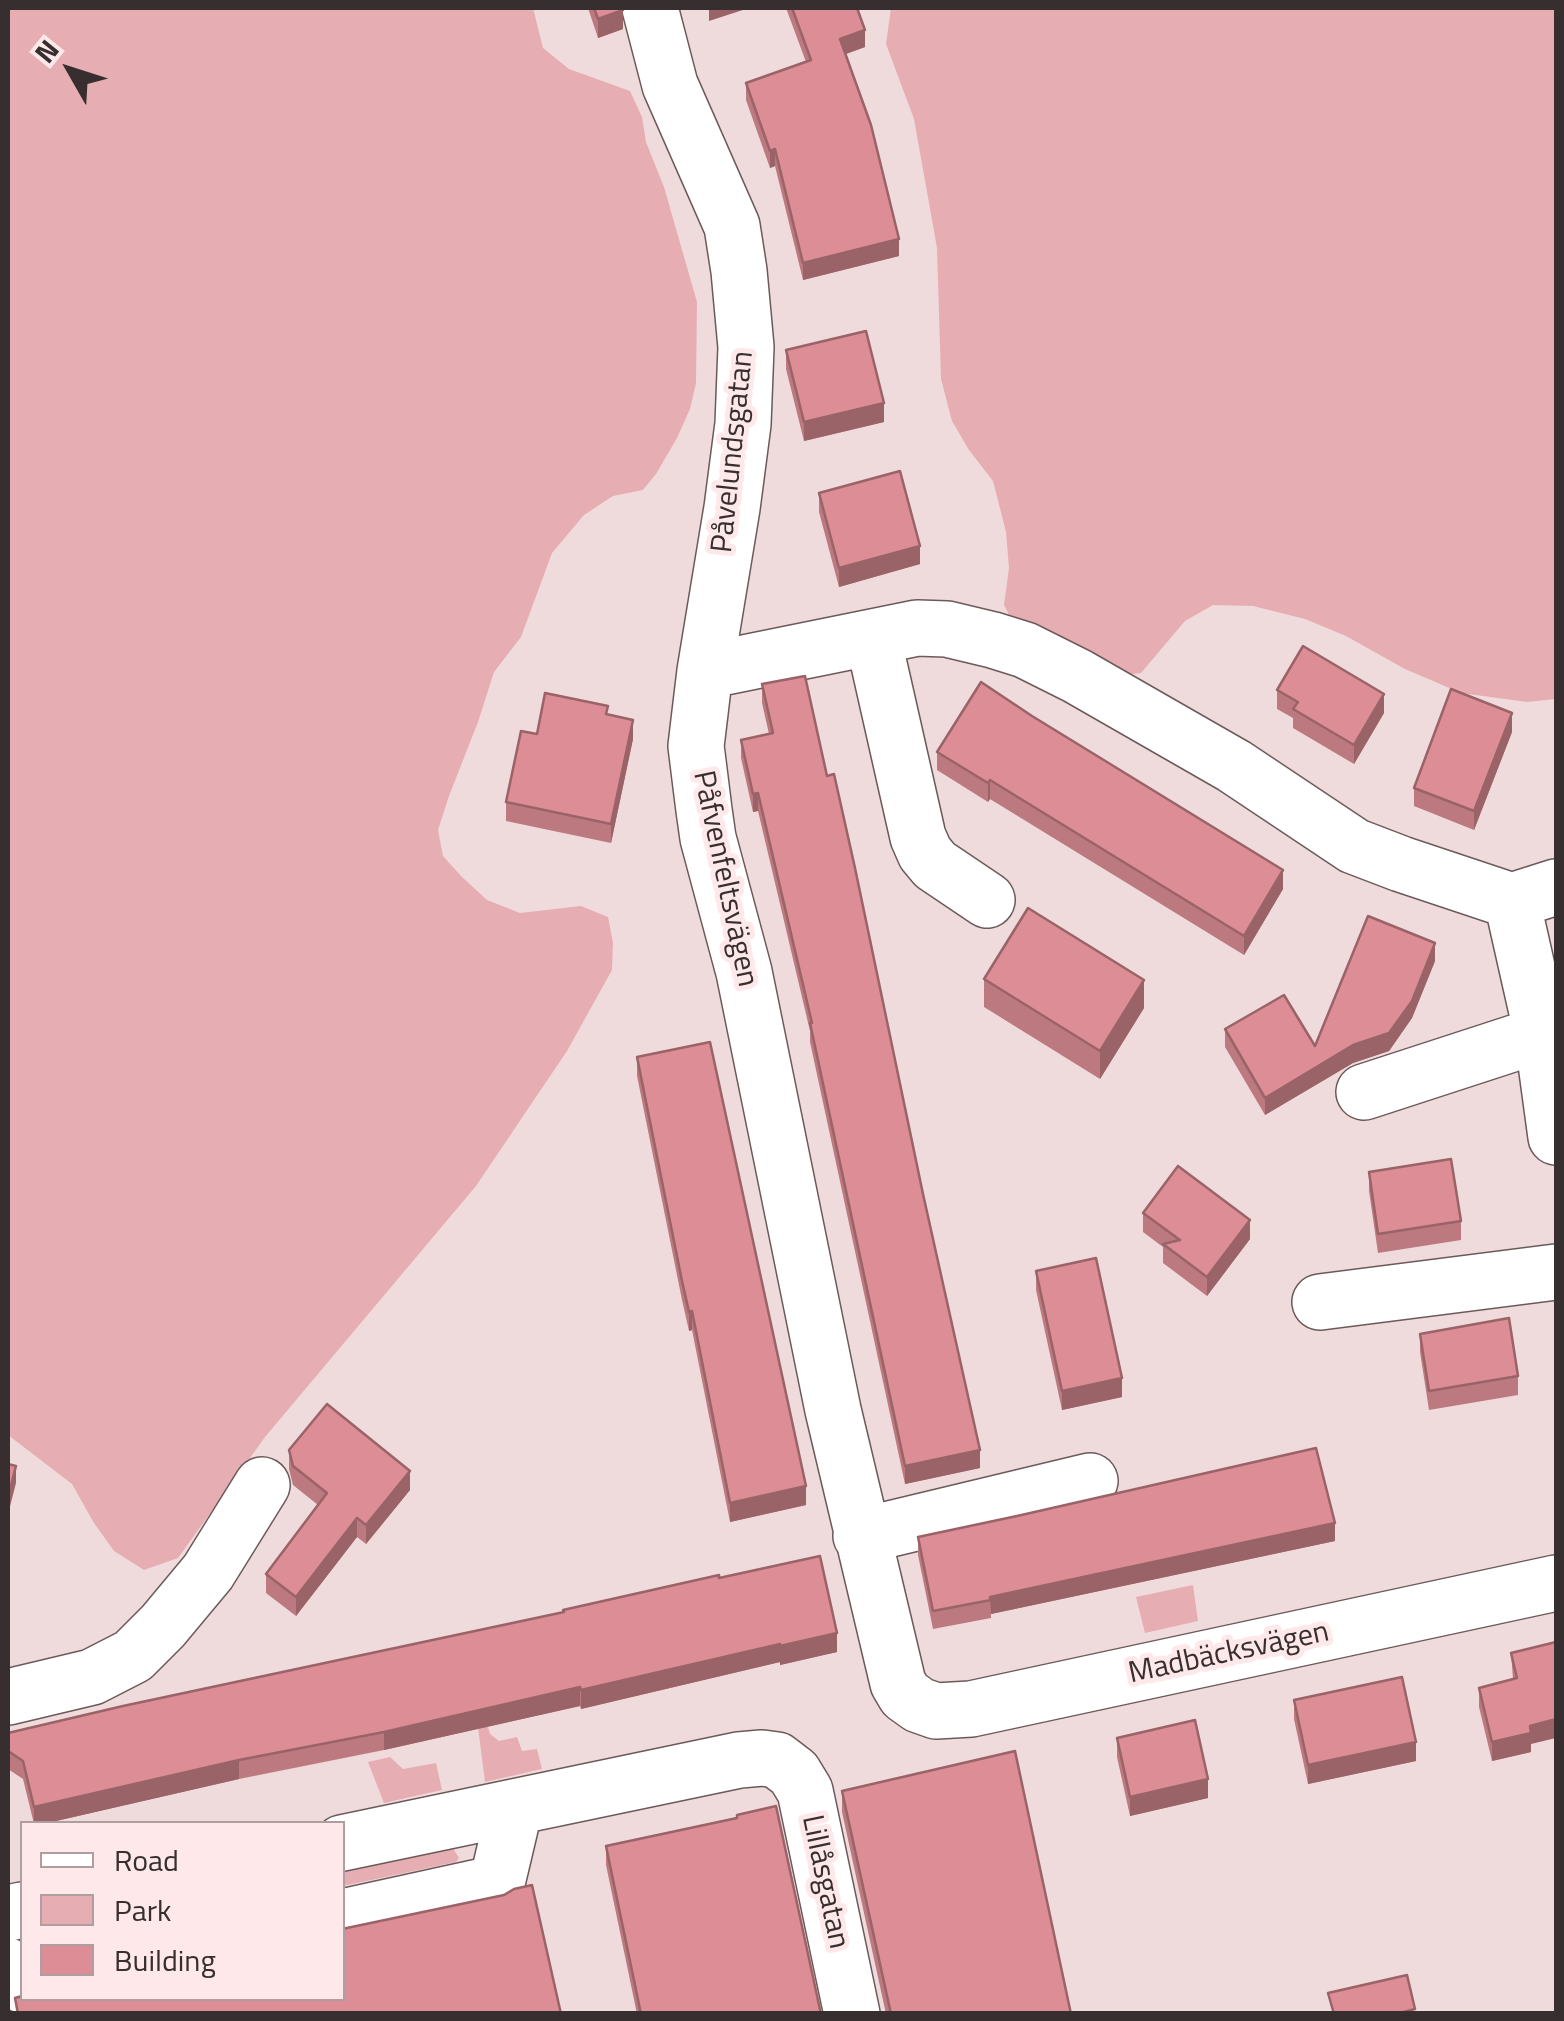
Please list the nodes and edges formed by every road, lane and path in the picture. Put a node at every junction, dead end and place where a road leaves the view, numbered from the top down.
1 (650, 8) edge
2 (873, 638) junction
3 (705, 671) junction
4 (1534, 894) edge
5 (987, 900) dead end
6 (1542, 1034) junction
7 (1364, 1092) dead end
8 (1556, 1137) edge
9 (1556, 1272) edge
10 (1320, 1302) dead end
11 (1090, 1481) dead end
12 (262, 1485) dead end
13 (861, 1536) junction
14 (1556, 1583) edge
15 (905, 1694) joint
16 (8, 1698) edge
17 (514, 1808) junction
18 (345, 1842) edge
19 (345, 1917) edge
20 (852, 2014) edge

1 - 3 street, Påvelundsgatan
2 - 3 street
2 - 4 street
2 - 5 street
3 - 13 street, Påfvenfeltsvägen
4 - 6 street
6 - 7 street
6 - 8 street
9 - 10 street
11 - 13 street
12 - 16 street
13 - 15 street, Påfvenfeltsvägen
14 - 15 street, Madbäcksvägen
17 - 18 street
17 - 19 street
17 - 20 street, Lillåsgatan

